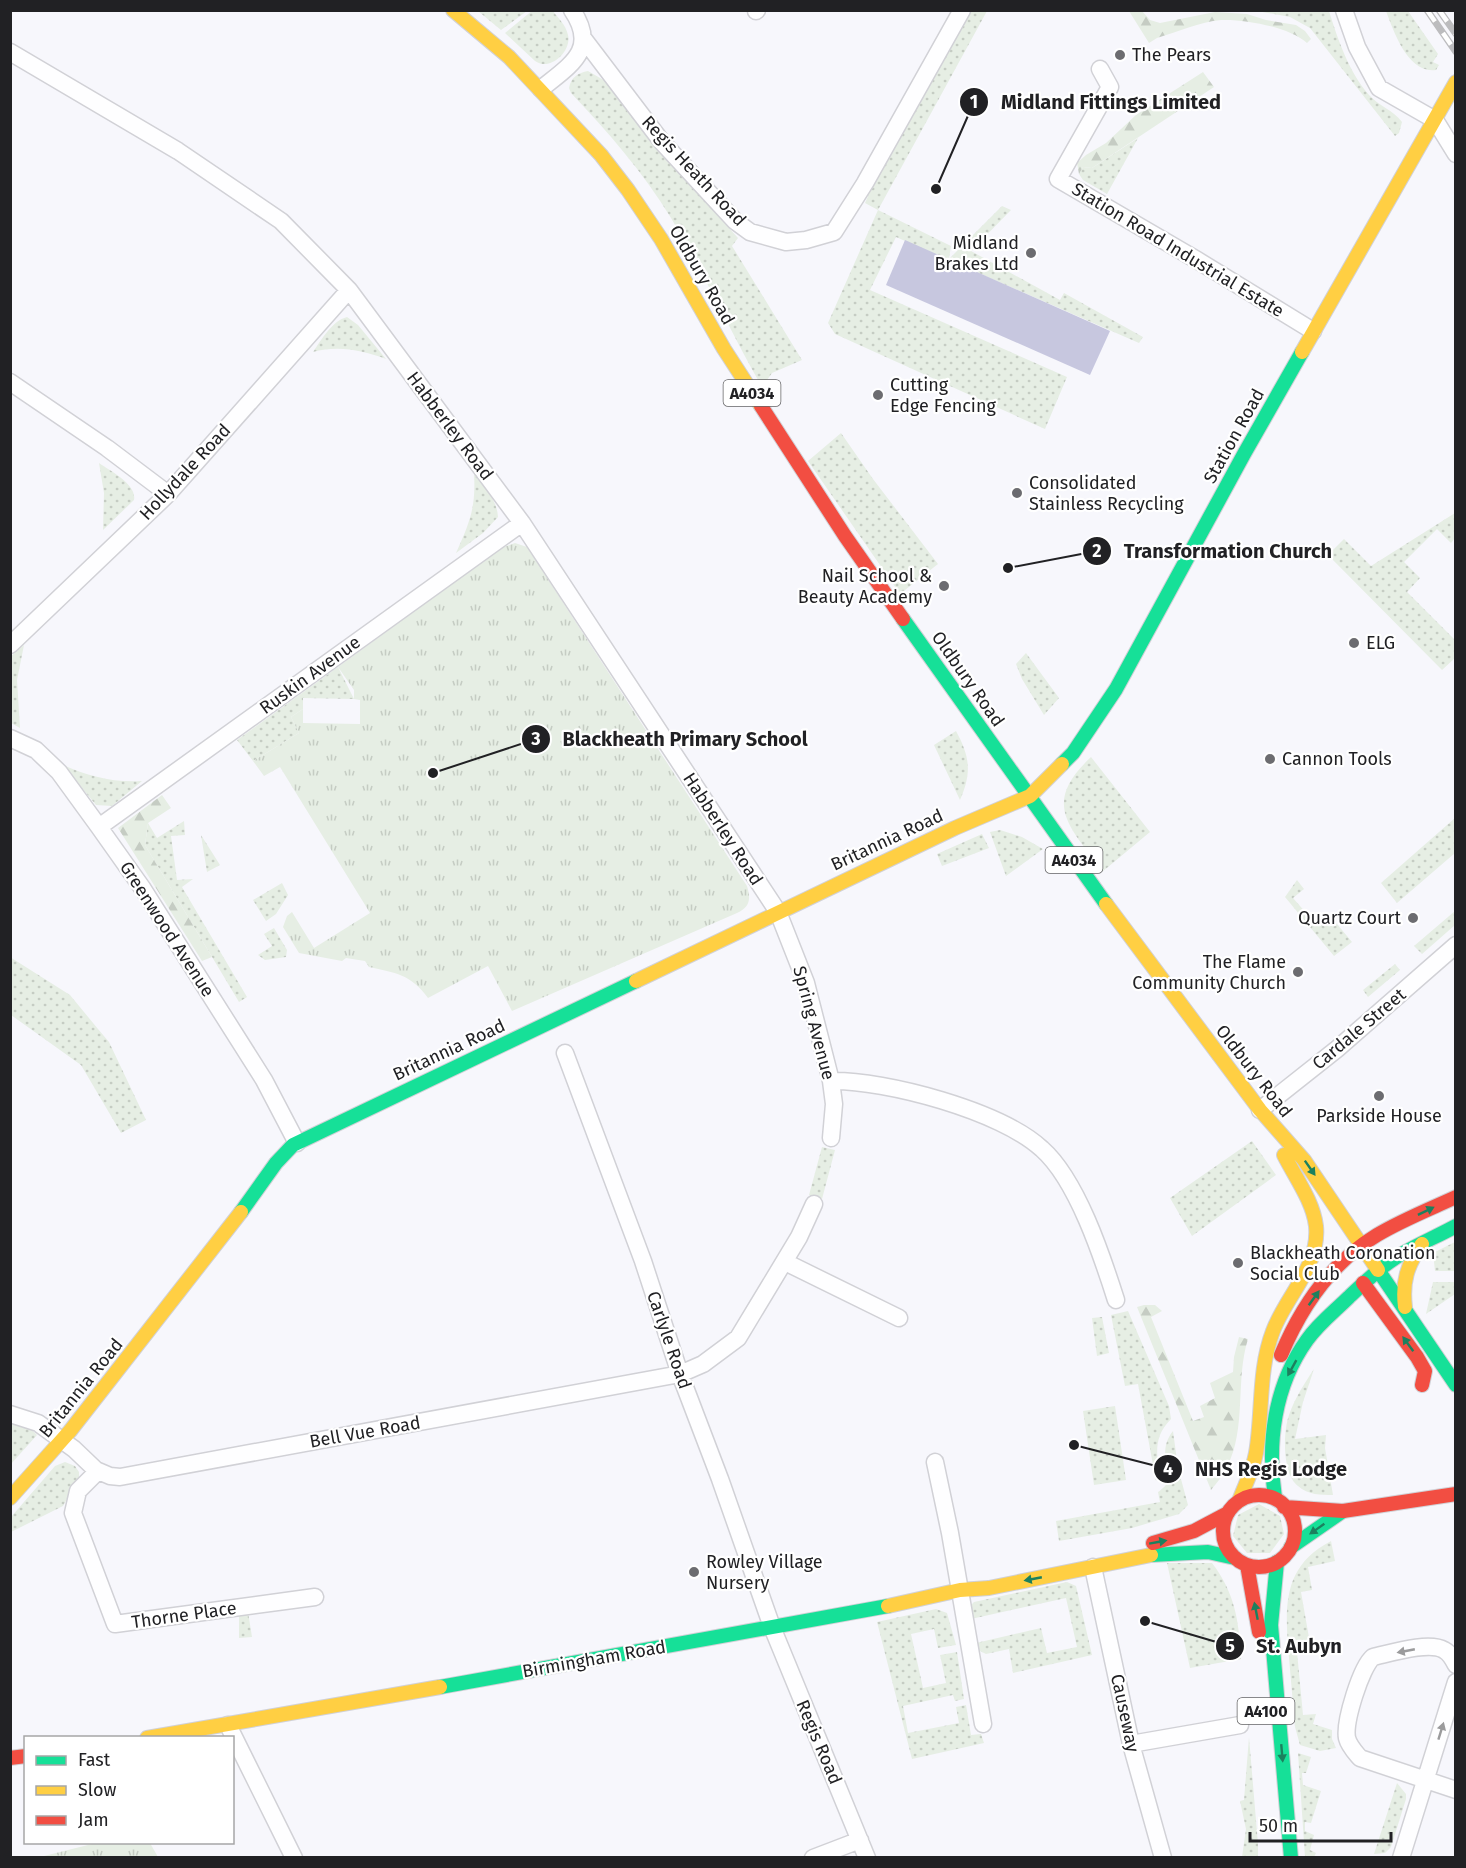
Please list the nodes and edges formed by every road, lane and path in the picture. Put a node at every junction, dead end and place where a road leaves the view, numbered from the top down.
1 (453, 10) edge
2 (572, 10) edge
3 (962, 10) edge
4 (1344, 10) edge
5 (583, 38) junction
6 (10, 52) edge
7 (1100, 69) dead end
8 (1454, 84) edge
9 (541, 89) junction
10 (1435, 120) junction
11 (1455, 154) edge
12 (349, 290) junction
13 (1313, 331) junction
14 (10, 382) edge
15 (168, 494) junction
16 (522, 523) junction
17 (10, 645) edge
18 (10, 738) edge
19 (1030, 796) junction
20 (99, 827) junction
21 (778, 912) junction
22 (1455, 945) edge
23 (565, 1053) dead end
24 (831, 1081) junction
25 (1260, 1110) junction
26 (831, 1138) dead end
27 (297, 1143) junction
28 (1329, 1196) junction
29 (1455, 1197) edge
30 (814, 1204) dead end
31 (1312, 1215) junction
32 (1397, 1226) junction
33 (1455, 1226) edge
34 (1422, 1244) junction
35 (1361, 1246) junction
36 (1338, 1250) junction
37 (785, 1262) junction
38 (1378, 1270) junction
39 (1363, 1283) junction
40 (1116, 1300) dead end
41 (1344, 1301) junction
42 (1381, 1307) junction
43 (1405, 1310) junction
44 (899, 1318) dead end
45 (1444, 1368) junction
46 (680, 1374) junction
47 (1455, 1385) edge
48 (10, 1414) edge
49 (1259, 1428) junction
50 (61, 1442) junction
51 (935, 1462) dead end
52 (98, 1471) junction
53 (1455, 1494) edge
54 (10, 1498) edge
55 (1239, 1501) junction
56 (1280, 1502) junction
57 (1343, 1511) junction
58 (1228, 1513) junction
59 (1291, 1547) junction
60 (1241, 1562) junction
61 (1277, 1563) junction
62 (1093, 1567) junction
63 (1006, 1570) dead end
64 (960, 1590) junction
65 (315, 1596) dead end
66 (772, 1627) junction
67 (1455, 1665) edge
68 (1455, 1682) edge
69 (983, 1724) dead end
70 (228, 1725) junction
71 (1240, 1725) dead end
72 (154, 1736) edge
73 (234, 1736) edge
74 (234, 1737) edge
75 (1131, 1744) junction
76 (1269, 1762) dead end
77 (1426, 1780) junction
78 (1455, 1790) edge
79 (860, 1840) junction
80 (294, 1857) edge
81 (813, 1857) edge
82 (867, 1857) edge
83 (1163, 1857) edge
84 (1292, 1857) edge
85 (1401, 1857) edge

1 - 9 main road, Oldbury Road / A4034
2 - 5 street, Regis Heath Road
3 - 5 street, Regis Heath Road
4 - 10 street
5 - 9 street
6 - 12 street, Habberley Road
7 - 13 street, Station Road Industrial Estate
8 - 10 main road, Station Road
9 - 19 main road, Oldbury Road / A4034
10 - 11 street
10 - 13 main road, Station Road
12 - 15 street, Hollydale Road
12 - 16 street, Habberley Road
13 - 19 main road, Station Road
14 - 15 street
15 - 17 street, Hollydale Road
16 - 20 street, Ruskin Avenue
16 - 21 street, Habberley Road
18 - 20 street, Greenwood Avenue
19 - 21 main road, Britannia Road
19 - 25 main road, Oldbury Road / A4034
20 - 27 street, Greenwood Avenue
21 - 24 street, Spring Avenue
21 - 27 main road, Britannia Road
22 - 25 street, Cardale Street
23 - 46 street, Carlyle Road
24 - 26 street, Spring Avenue
24 - 40 street
25 -> 28 main road, Oldbury Road / A4034
25 - 31 main road
27 - 50 main road, Britannia Road
28 - 32 main road, Oldbury Road / A4034
28 - 35 main road, Oldbury Road / A4034
32 -> 29 main road
30 - 37 street
31 - 36 main road
31 - 49 main road
32 - 35 main road
33 - 34 main road
34 - 38 main road
34 - 43 main road
35 - 36 main road
35 - 38 main road, Oldbury Road
36 - 39 main road
49 -> 36 main road
37 - 44 street
37 - 46 street
38 - 39 main road
38 - 43 main road, Oldbury Road
39 - 41 main road
39 - 42 main road
41 - 42 main road
41 -> 56 main road
45 -> 42 main road
43 - 45 main road, Oldbury Road
45 - 47 main road, Oldbury Road
46 - 52 street, Bell Vue Road
46 - 66 street, Carlyle Road
48 - 50 street
49 - 55 main road
50 - 52 street
50 - 54 main road, Britannia Road
51 - 64 street
52 - 65 street, Thorne Place
53 - 57 main road
55 - 56 main road
55 - 58 main road
56 - 57 main road
56 - 59 main road
57 -> 59 main road
58 - 60 main road
62 -> 58 main road, Birmingham Road
59 - 61 main road
60 - 61 main road
60 - 62 main road, Birmingham Road
76 -> 60 main road, A4100
61 -> 84 main road, A4100
62 -> 64 main road, Birmingham Road
62 - 75 street, Causeway
63 - 64 main road, Birmingham Road
64 - 66 main road, Birmingham Road
64 - 69 street
66 - 70 main road, Birmingham Road
66 - 79 street, Regis Road
67 -> 77 street
77 -> 68 street
70 - 72 main road, Birmingham Road
70 - 73 street
71 - 75 street
74 - 80 street
75 - 83 street, Causeway
77 - 78 street
77 - 85 street
79 - 81 street
79 - 82 street, Regis Road

